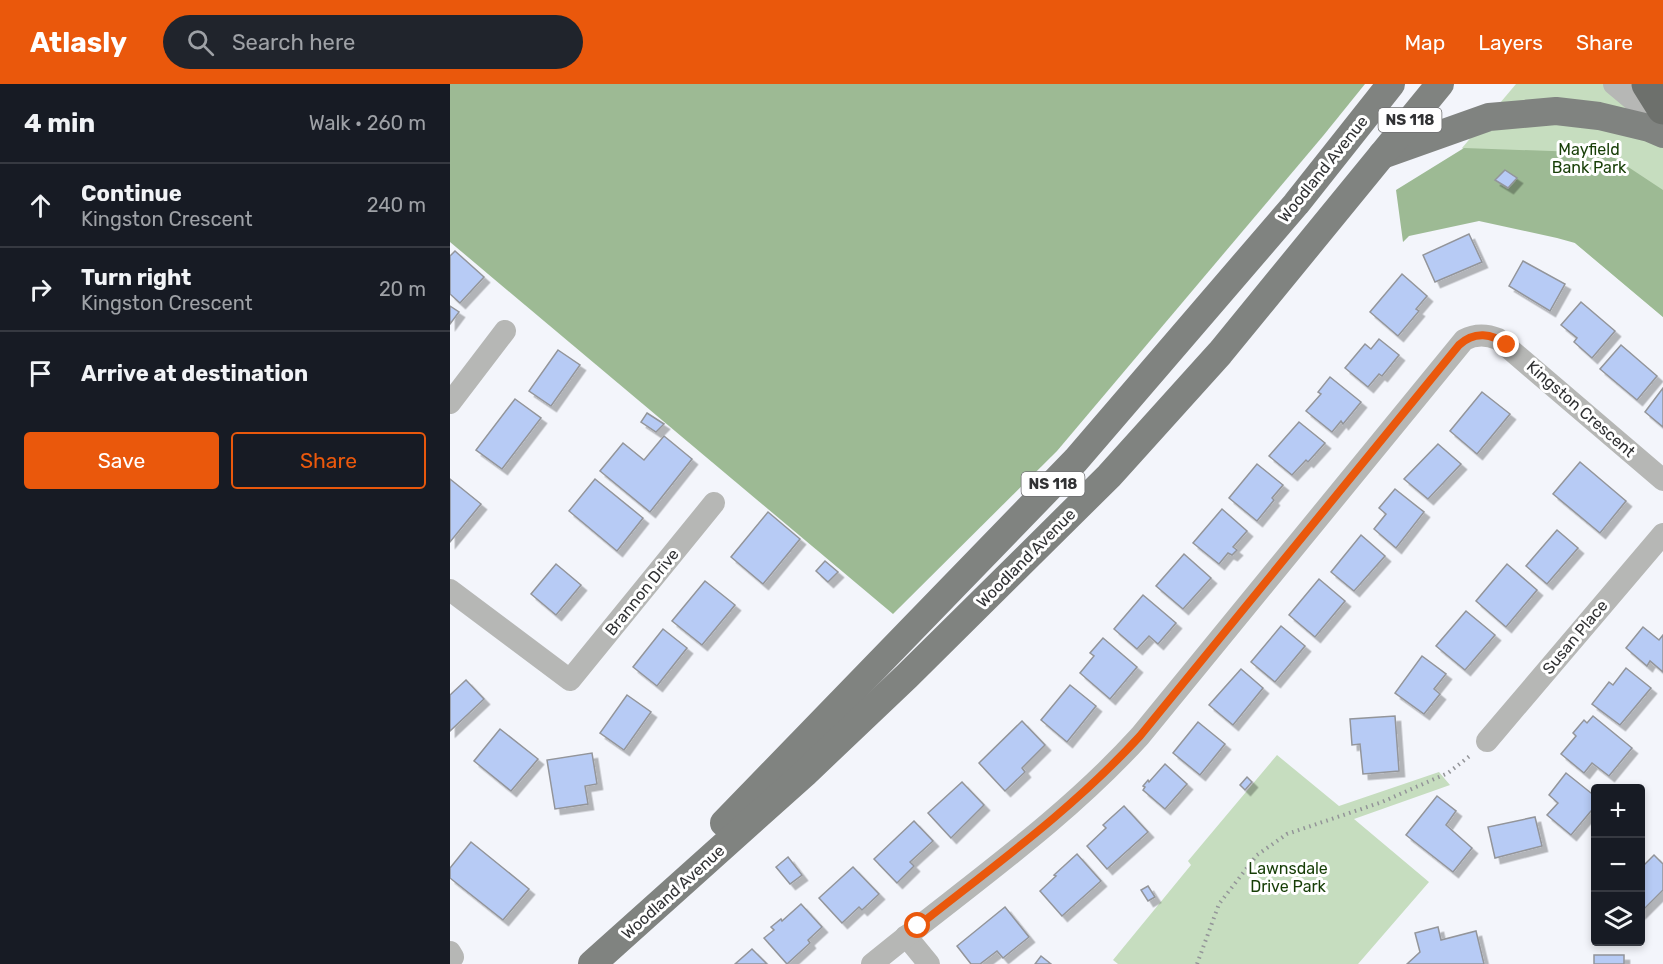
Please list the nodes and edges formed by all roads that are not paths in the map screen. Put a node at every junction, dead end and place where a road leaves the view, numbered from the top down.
1 (1391, 84) edge
2 (1440, 84) edge
3 (1614, 84) edge
4 (1648, 84) edge
5 (1663, 108) edge
6 (1663, 125) edge
7 (1663, 134) edge
8 (1380, 156) junction
9 (505, 331) dead end
10 (450, 402) edge
11 (1663, 480) edge
12 (714, 503) dead end
13 (1663, 534) edge
14 (450, 590) edge
15 (1487, 741) road end
16 (906, 936) junction
17 (592, 964) edge
18 (872, 964) edge
19 (929, 964) edge

1 - 17 main road, Woodland Avenue / NS 118
2 - 8 main road, Woodland Avenue / NS 118
3 - 6 street
4 - 5 highway
7 - 8 main road
8 - 17 main road, Woodland Avenue / NS 118
9 - 10 street
11 - 16 street, Kingston Crescent
12 - 14 street, Brannon Drive
13 - 15 street, Susan Place
16 - 18 street, Kingston Crescent
16 - 19 street

